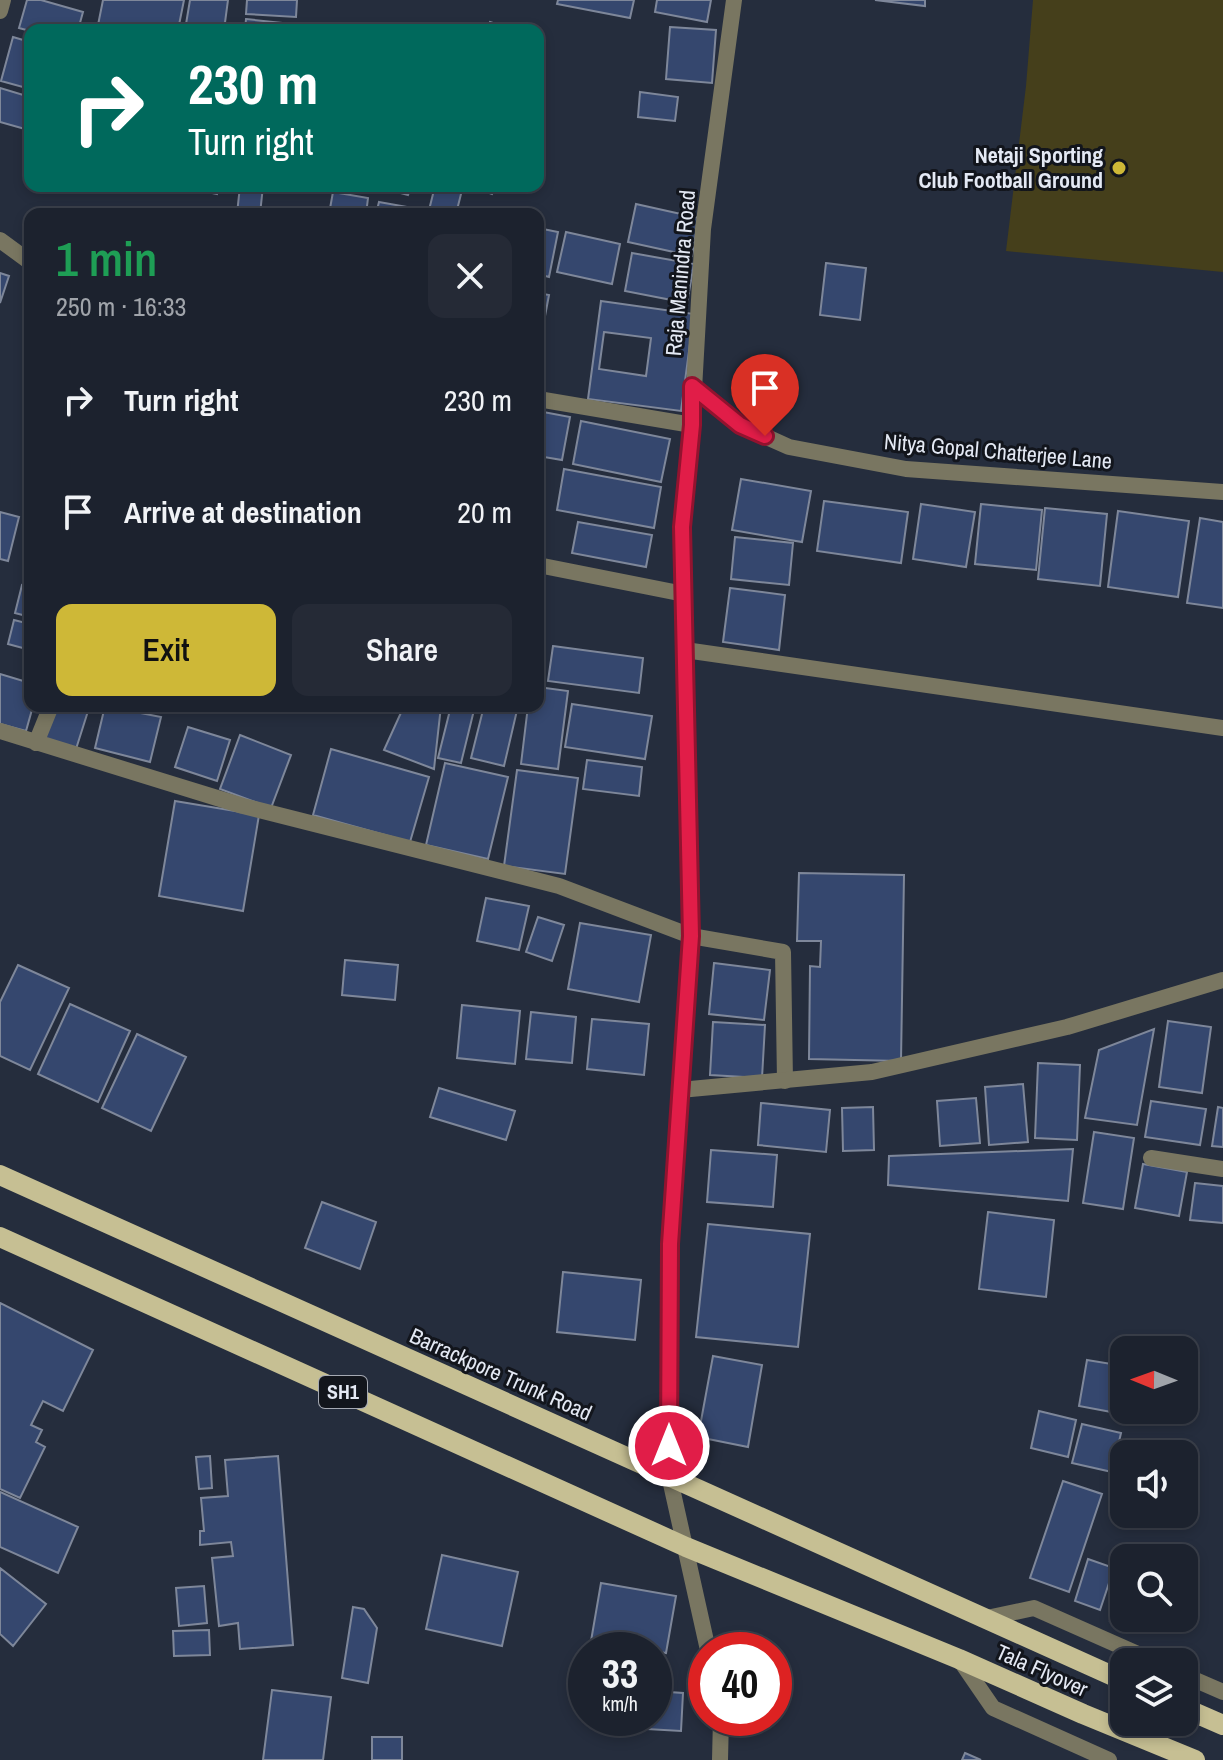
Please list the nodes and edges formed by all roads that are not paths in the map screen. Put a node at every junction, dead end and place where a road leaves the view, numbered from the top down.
1 (3, 0) edge
2 (734, 0) edge
3 (0, 11) edge
4 (0, 240) edge
5 (24, 258) edge
6 (692, 386) junction
7 (544, 400) edge
8 (692, 425) junction
9 (1223, 492) edge
10 (544, 566) edge
11 (684, 594) junction
12 (685, 650) junction
13 (49, 712) edge
14 (1223, 728) edge
15 (0, 731) edge
16 (36, 743) junction
17 (691, 936) junction
18 (1223, 980) edge
19 (785, 1081) junction
20 (680, 1090) junction
21 (1151, 1158) dead end
22 (1223, 1169) edge
23 (0, 1175) edge
24 (0, 1237) edge
25 (669, 1475) junction
26 (686, 1547) junction
27 (982, 1619) junction
28 (704, 1632) edge
29 (1124, 1648) edge
30 (959, 1659) junction
31 (1110, 1675) edge
32 (1198, 1681) edge
33 (1223, 1692) edge
34 (1198, 1714) edge
35 (1223, 1725) edge
36 (721, 1736) edge
37 (1074, 1753) edge
38 (720, 1760) edge
39 (1109, 1760) edge
40 (1195, 1760) edge

1 - 3 street
2 - 6 street, Raja Manindra Road
4 - 5 street
6 - 8 street, Raja Manindra Road
6 - 9 street, Nitya Gopal Chatterjee Lane
7 - 8 street
8 - 11 street, Raja Manindra Road
10 - 11 street
11 - 12 street, Raja Manindra Road
12 - 14 street
12 - 17 street, Raja Manindra Road
13 - 16 street
15 - 16 street
16 - 17 street
17 - 19 street
17 - 20 street, Raja Manindra Road
18 - 19 street
19 - 20 street
20 - 25 street, Raja Manindra Road
21 - 22 street
23 - 25 main road, Barrackpore Trunk Road
24 - 26 main road, SH1
25 - 26 street, Raja Manindra Road
25 - 27 main road, Barrackpore Trunk Road
26 - 28 street, Raja Manindra Road
26 - 30 main road, SH1
27 - 29 street
27 - 31 main road, Tala Flyover
30 - 37 street
30 - 40 main road, Tala Flyover
32 - 33 street
34 - 35 main road
36 - 38 street
37 - 39 street

